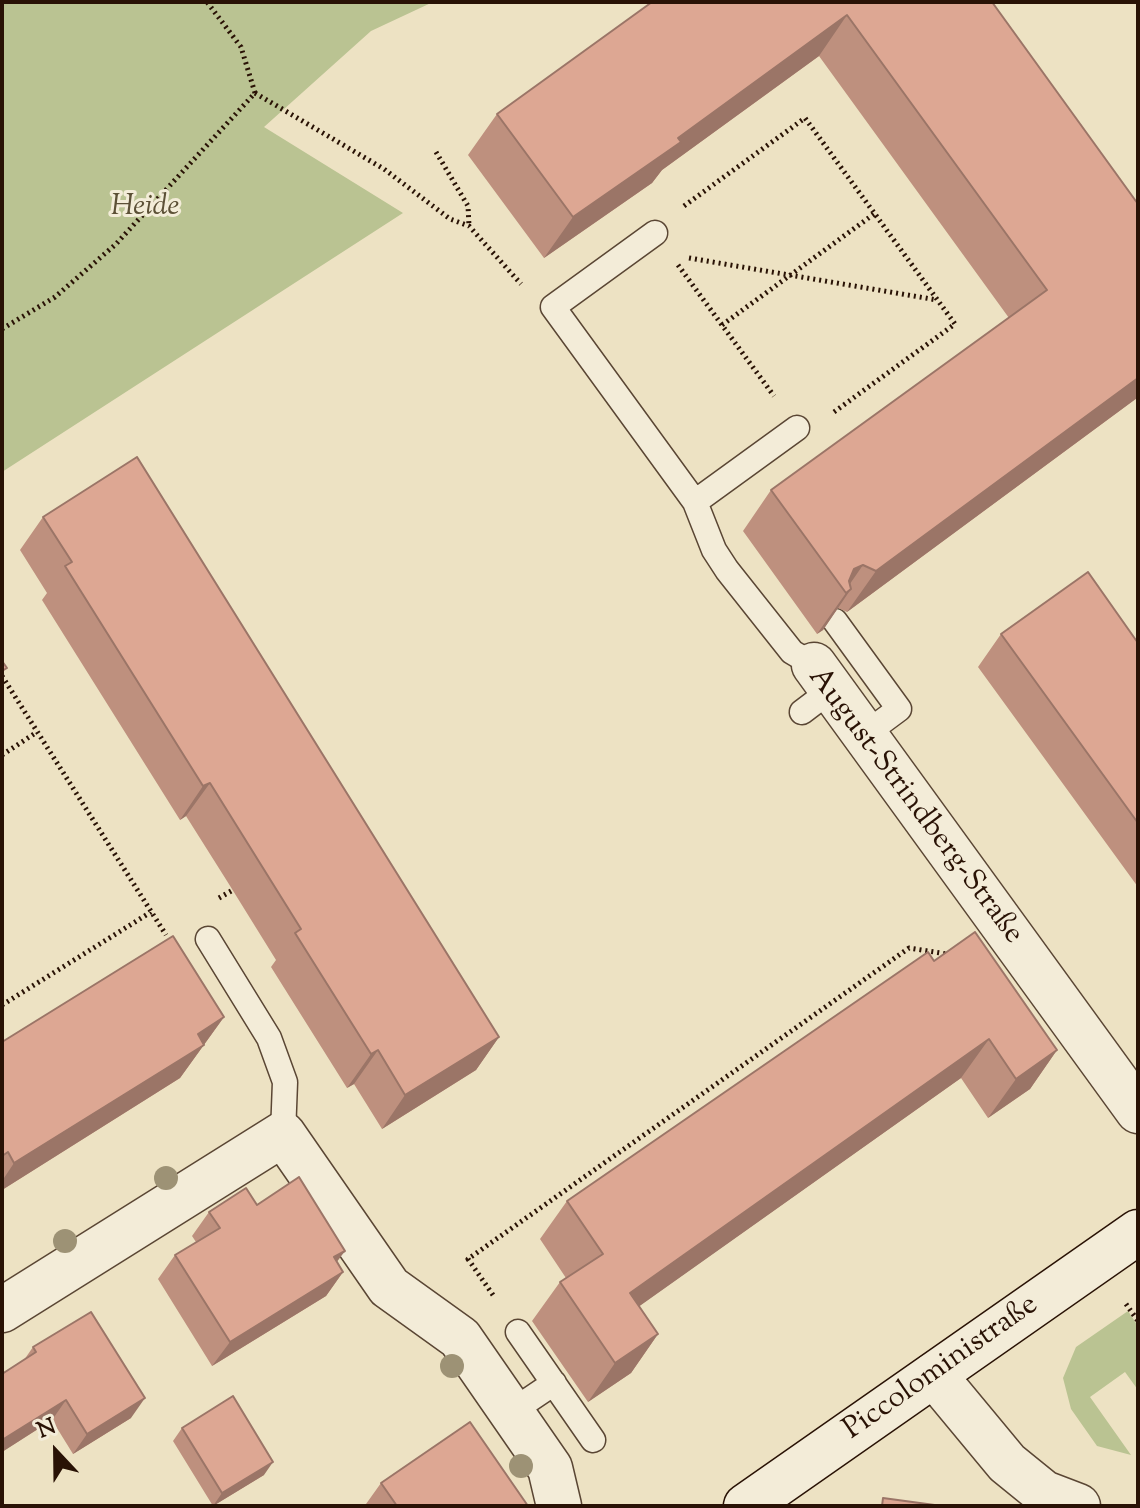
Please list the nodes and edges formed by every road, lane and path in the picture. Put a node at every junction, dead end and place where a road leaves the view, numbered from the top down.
1 (207, 2) edge
2 (255, 93) junction
3 (436, 152) dead end
4 (874, 214) junction
5 (469, 226) junction
6 (655, 233) junction
7 (671, 255) junction
8 (790, 275) junction
9 (937, 300) junction
10 (553, 307) junction
11 (722, 325) junction
12 (2, 329) edge
13 (797, 428) junction
14 (695, 502) junction
15 (835, 621) edge
16 (2, 676) edge
17 (816, 689) joint
18 (37, 732) junction
19 (864, 735) junction
20 (2, 755) edge
21 (251, 878) edge
22 (214, 901) dead end
23 (151, 912) junction
24 (176, 925) dead end
25 (1002, 925) junction
26 (164, 933) junction
27 (208, 939) dead end
28 (172, 946) edge
29 (2, 1005) edge
30 (1138, 1111) edge
31 (283, 1134) junction
32 (1138, 1232) edge
33 (1129, 1309) dead end
34 (2, 1310) edge
35 (1138, 1321) edge
36 (518, 1332) joint
37 (934, 1375) junction
38 (554, 1383) junction
39 (511, 1412) junction
40 (593, 1440) dead end
41 (559, 1506) edge
42 (746, 1506) edge
43 (1078, 1506) edge

1 - 2 path
2 - 5 path
2 - 12 path
3 - 5 path
4 - 6 path
4 - 8 path
4 - 9 path
5 - 10 path
6 - 7 path
6 - 10 lane
7 - 8 path
7 - 11 path
8 - 9 path
8 - 11 path
9 - 13 path
10 - 14 lane, August-Strindberg-Straße
11 - 13 path
13 - 14 lane
14 - 17 lane, August-Strindberg-Straße
15 - 19 lane
16 - 18 path
17 - 19 street, August-Strindberg-Straße
18 - 20 path
18 - 23 path
19 - 25 street, August-Strindberg-Straße
21 - 22 path
23 - 26 path
23 - 29 path
24 - 26 path
25 - 30 street, August-Strindberg-Straße
25 - 36 path
26 - 28 path
27 - 31 lane
31 - 34 street
31 - 39 street
32 - 37 street, Piccoloministraße
33 - 35 path
36 - 38 lane
37 - 42 street, Piccoloministraße
37 - 43 street
38 - 39 lane
38 - 40 lane
39 - 41 street

